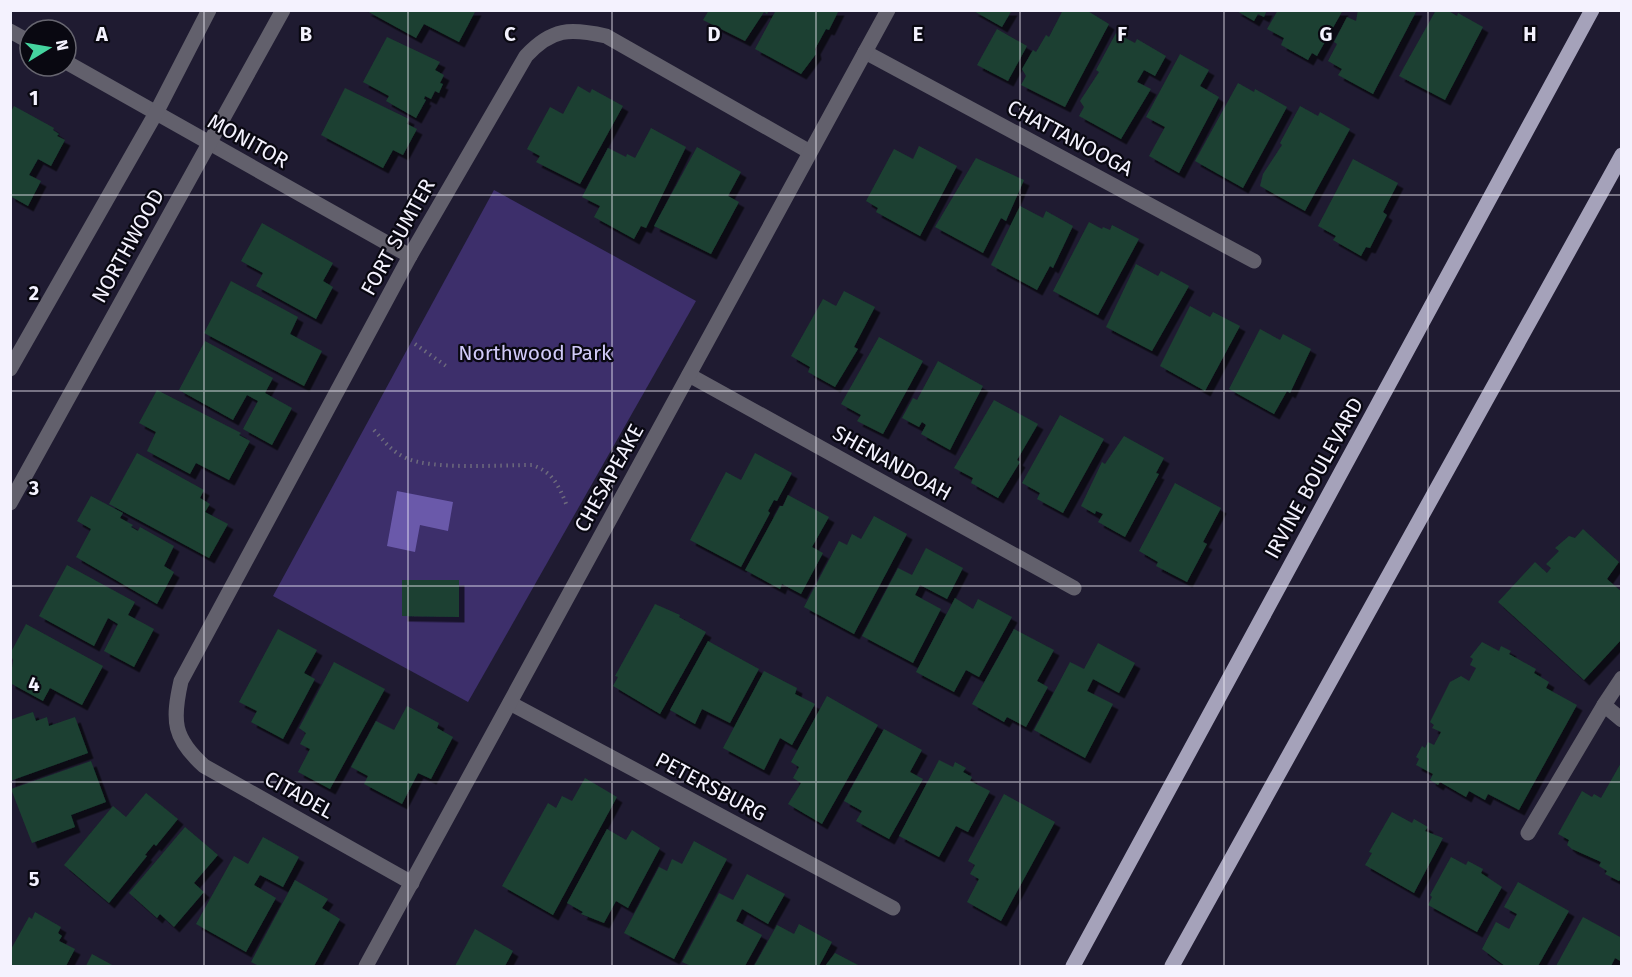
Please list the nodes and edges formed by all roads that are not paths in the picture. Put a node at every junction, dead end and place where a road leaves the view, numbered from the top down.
1 (209, 10) edge
2 (284, 10) edge
3 (888, 10) edge
4 (1592, 10) edge
5 (865, 52) junction
6 (78, 69) edge
7 (156, 113) junction
8 (209, 143) junction
9 (810, 152) junction
10 (1622, 155) edge
11 (410, 256) junction
12 (1254, 261) dead end
13 (10, 369) edge
14 (689, 375) junction
15 (10, 503) edge
16 (1074, 588) dead end
17 (1622, 678) edge
18 (510, 703) junction
19 (1604, 705) junction
20 (1622, 720) edge
21 (177, 731) joint
22 (1528, 833) dead end
23 (412, 883) junction
24 (893, 908) dead end
25 (366, 966) edge
26 (1073, 966) edge
27 (1172, 966) edge

1 - 7 street, NORTHWOOD
2 - 8 street, NORTHWOOD
3 - 5 street, CHESAPEAKE
4 - 26 main road, IRVINE BOULEVARD
5 - 9 street, CHESAPEAKE
5 - 12 street, CHATTANOOGA
6 - 7 street, MONITOR
7 - 8 street, MONITOR
7 - 13 street, NORTHWOOD
8 - 11 street, MONITOR
8 - 15 street, NORTHWOOD
9 - 11 street, FORT SUMTER
9 - 14 street, CHESAPEAKE
10 - 27 main road
11 - 21 street, FORT SUMTER
14 - 16 street, SHENANDOAH
14 - 18 street, CHESAPEAKE
17 - 19 street
18 - 23 street, CHESAPEAKE
18 - 24 street, PETERSBURG
19 - 20 street
19 - 22 street
21 - 23 street, CITADEL
23 - 25 street, CHESAPEAKE

